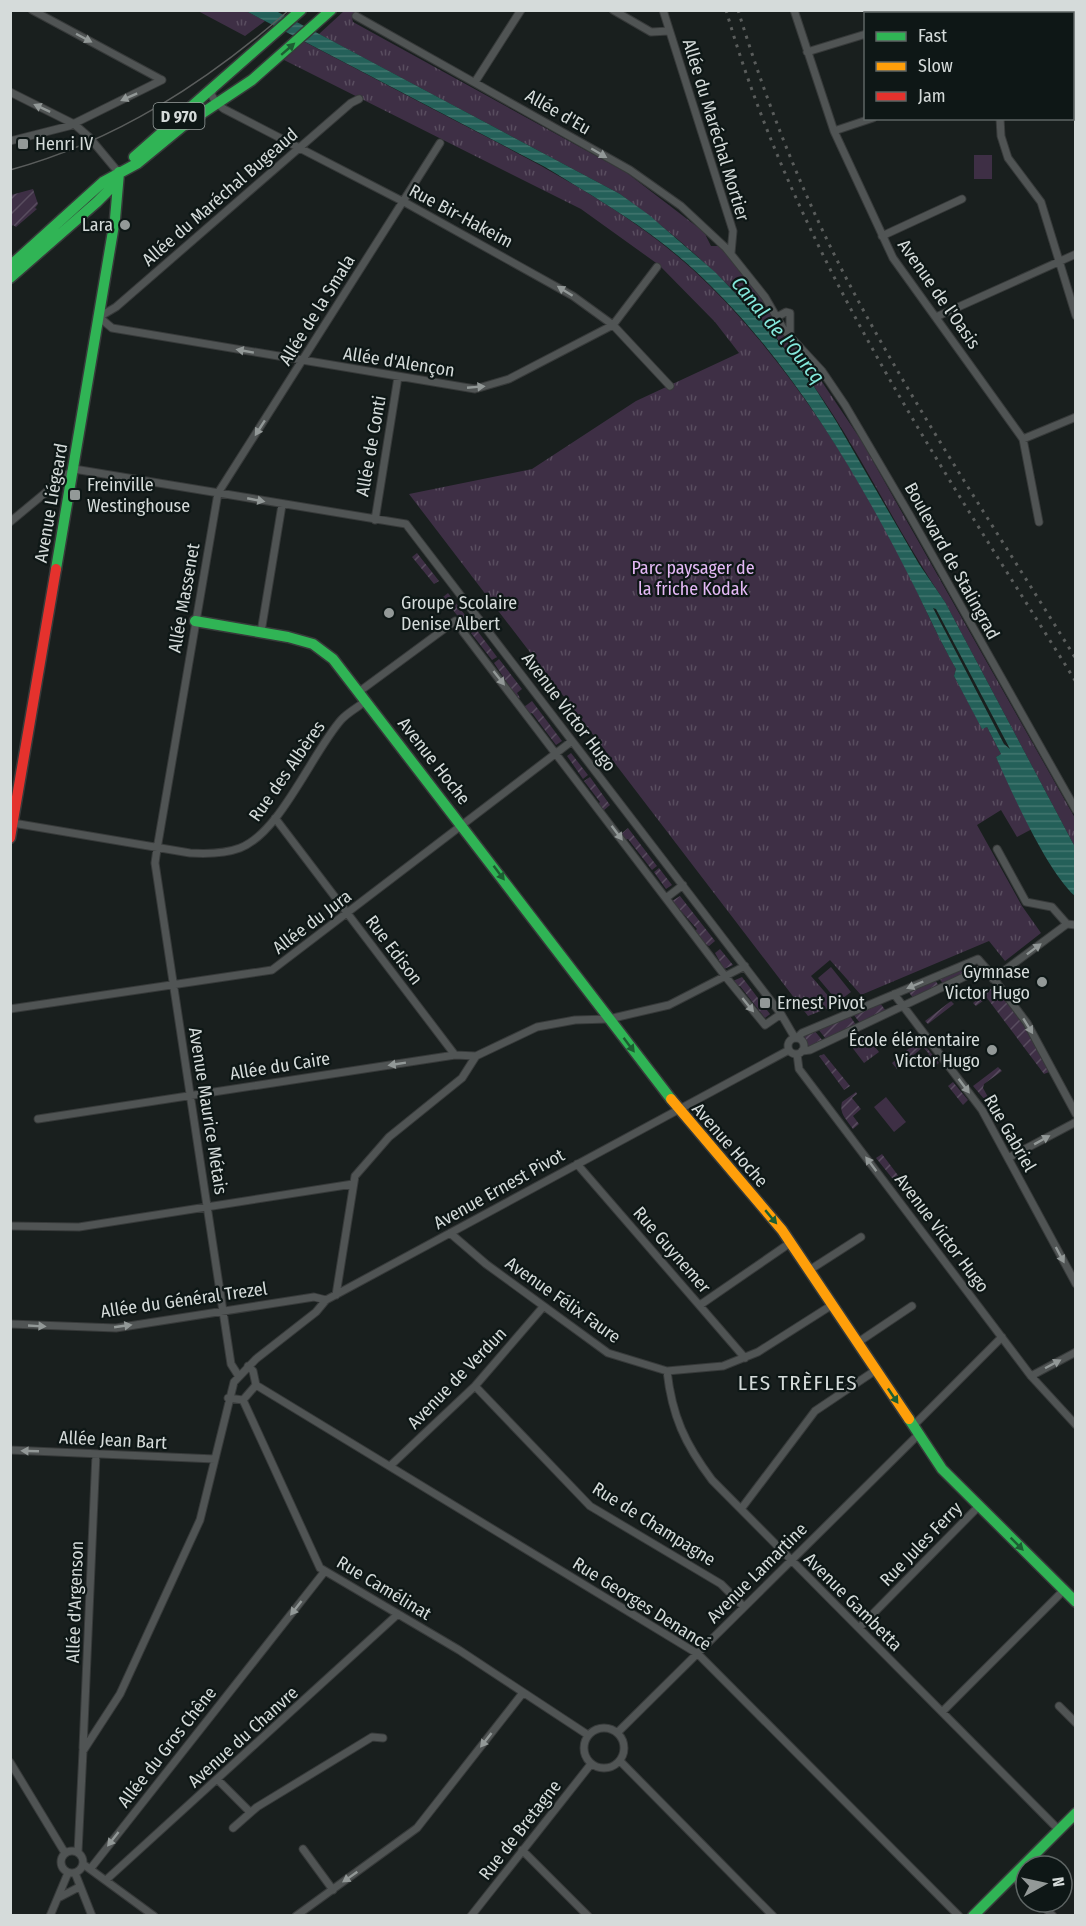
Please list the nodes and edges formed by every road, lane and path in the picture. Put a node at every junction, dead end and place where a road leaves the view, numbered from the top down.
1 (32, 10) edge
2 (301, 10) edge
3 (521, 10) edge
4 (613, 10) edge
5 (663, 10) edge
6 (794, 10) edge
7 (328, 14) edge
8 (356, 16) dead end
9 (669, 30) junction
10 (864, 35) edge
11 (807, 52) junction
12 (218, 82) junction
13 (475, 82) junction
14 (10, 92) edge
15 (359, 99) dead end
16 (216, 103) junction
17 (867, 120) edge
18 (1000, 120) edge
19 (74, 124) junction
20 (834, 131) junction
21 (10, 141) edge
22 (440, 143) dead end
23 (299, 149) junction
24 (119, 173) junction
25 (962, 199) dead end
26 (403, 202) junction
27 (882, 236) junction
28 (730, 253) junction
29 (1076, 254) edge
30 (1059, 261) junction
31 (10, 266) edge
32 (657, 267) dead end
33 (10, 278) edge
34 (1076, 316) edge
35 (99, 317) junction
36 (777, 317) junction
37 (936, 317) junction
38 (613, 325) junction
39 (790, 336) junction
40 (302, 361) junction
41 (398, 377) junction
42 (670, 386) dead end
43 (1076, 417) edge
44 (1023, 439) junction
45 (74, 469) junction
46 (218, 493) junction
47 (282, 505) junction
48 (375, 520) junction
49 (10, 522) edge
50 (1039, 522) dead end
51 (479, 619) junction
52 (195, 621) junction
53 (455, 621) dead end
54 (261, 632) junction
55 (363, 696) junction
56 (572, 741) junction
57 (557, 753) junction
58 (1076, 810) edge
59 (275, 818) junction
60 (13, 823) junction
61 (463, 826) junction
62 (10, 838) edge
63 (157, 849) junction
64 (997, 849) dead end
65 (683, 885) junction
66 (666, 898) junction
67 (348, 914) junction
68 (1067, 924) junction
69 (1076, 925) edge
70 (745, 966) junction
71 (985, 967) junction
72 (725, 976) junction
73 (993, 979) junction
74 (173, 985) junction
75 (894, 994) junction
76 (903, 1006) junction
77 (10, 1009) edge
78 (781, 1014) junction
79 (609, 1019) junction
80 (796, 1038) junction
81 (789, 1050) junction
82 (800, 1052) junction
83 (455, 1055) junction
84 (476, 1056) junction
85 (190, 1095) junction
86 (678, 1109) junction
87 (1076, 1113) edge
88 (38, 1119) dead end
89 (1076, 1122) edge
90 (1008, 1158) junction
91 (577, 1164) junction
92 (353, 1184) junction
93 (207, 1205) junction
94 (10, 1226) edge
95 (450, 1233) junction
96 (861, 1237) dead end
97 (790, 1243) junction
98 (808, 1271) junction
99 (1076, 1284) edge
100 (336, 1294) junction
101 (326, 1300) junction
102 (700, 1305) junction
103 (832, 1305) junction
104 (912, 1306) dead end
105 (543, 1307) junction
106 (223, 1310) junction
107 (10, 1324) edge
108 (1002, 1337) junction
109 (857, 1343) junction
110 (1076, 1352) edge
111 (745, 1358) junction
112 (248, 1366) junction
113 (876, 1370) junction
114 (667, 1371) junction
115 (238, 1375) junction
116 (1030, 1376) junction
117 (256, 1385) junction
118 (475, 1386) junction
119 (228, 1398) junction
120 (243, 1400) junction
121 (1076, 1425) edge
122 (916, 1430) junction
123 (10, 1450) edge
124 (96, 1454) junction
125 (215, 1459) junction
126 (390, 1466) junction
127 (979, 1506) junction
128 (741, 1509) junction
129 (791, 1561) junction
130 (325, 1571) junction
131 (1064, 1590) junction
132 (1076, 1602) edge
133 (744, 1607) junction
134 (398, 1614) junction
135 (859, 1628) junction
136 (698, 1654) junction
137 (522, 1694) junction
138 (1059, 1706) dead end
139 (942, 1712) junction
140 (1076, 1723) edge
141 (618, 1732) junction
142 (588, 1735) junction
143 (383, 1738) dead end
144 (83, 1750) junction
145 (620, 1761) junction
146 (10, 1762) edge
147 (591, 1764) junction
148 (218, 1780) junction
149 (250, 1812) junction
150 (1076, 1813) edge
151 (233, 1828) dead end
152 (1059, 1830) junction
153 (303, 1849) dead end
154 (522, 1850) junction
155 (78, 1852) junction
156 (65, 1853) junction
157 (83, 1864) junction
158 (91, 1868) junction
159 (72, 1873) junction
160 (1012, 1876) joint
161 (106, 1880) junction
162 (79, 1887) junction
163 (333, 1890) junction
164 (58, 1899) junction
165 (50, 1916) edge
166 (92, 1916) edge
167 (154, 1916) edge
168 (296, 1916) edge
169 (471, 1916) edge
170 (588, 1916) edge
171 (773, 1916) edge
172 (959, 1916) edge
173 (972, 1916) edge

1 -> 19 street
2 - 12 street, D 970
3 - 13 street
4 - 9 street
5 - 9 street, Allée du Maréchal Mortier
6 - 11 street, Avenue de l'Oasis
16 -> 7 street, D 970
8 - 13 street, Allée d'Eu
9 - 28 street, Allée du Maréchal Mortier
10 - 11 street
11 - 20 street, Avenue de l'Oasis
12 - 16 street
12 - 24 street, D 970
13 -> 28 street, Allée d'Eu
19 -> 14 street
15 - 23 street, Allée du Maréchal Bugeaud
16 - 23 street, Rue Bir-Hakeim
16 - 24 street, D 970
17 - 20 street
18 - 30 street
19 - 21 street
19 - 24 street
20 - 27 street, Avenue de l'Oasis
22 - 26 street, Allée de la Smala
23 - 26 street, Rue Bir-Hakeim
23 - 35 street, Allée du Maréchal Bugeaud
24 - 31 street, D 970
24 - 33 street, D 970
24 - 35 street, Avenue Liégeard
25 - 27 street
38 -> 26 street, Rue Bir-Hakeim
26 - 40 street, Allée de la Smala
27 - 37 street, Avenue de l'Oasis
28 - 36 street
29 - 30 street
30 - 34 street
30 - 37 street
32 - 38 street, Allée d'Alençon
40 -> 35 street, Allée d'Alençon
35 - 45 street, Avenue Liégeard
36 - 39 street
36 - 39 street
37 - 44 street, Avenue de l'Oasis
41 -> 38 street, Allée d'Alençon
38 - 42 street, Rue Bir-Hakeim
39 - 58 street, Boulevard de Stalingrad
40 - 41 street, Allée d'Alençon
40 -> 46 street, Allée de la Smala
41 - 48 street, Allée de Conti
43 - 44 street
44 - 50 street, Avenue de l'Oasis
45 - 46 street, Avenue Victor Hugo
45 - 49 street
45 - 60 street, Avenue Liégeard
46 -> 47 street, Avenue Victor Hugo
46 - 52 street, Allée Massenet
47 - 48 street, Avenue Victor Hugo
47 - 54 street
48 - 51 street, Avenue Victor Hugo
51 - 56 street, Avenue Victor Hugo
51 -> 57 street, Avenue Victor Hugo
52 - 54 street, Avenue Hoche
52 - 63 street, Allée Massenet
53 - 55 street, Rue des Albères
54 - 55 street, Avenue Hoche
55 - 59 street, Rue des Albères
55 - 61 street, Avenue Hoche
56 - 57 street, Allée du Jura
56 - 65 street, Avenue Victor Hugo
57 - 61 street, Allée du Jura
57 -> 66 street, Avenue Victor Hugo
59 - 63 street, Rue des Albères
59 - 67 street, Rue Edison
60 - 62 street, Avenue Liégeard
60 - 63 street, Rue des Albères
61 - 67 street, Allée du Jura
61 -> 79 street, Avenue Hoche
63 - 74 street, Avenue Maurice Métais
64 - 68 street
65 - 66 street
65 - 70 street, Avenue Victor Hugo
66 - 72 street, Avenue Victor Hugo
67 - 74 street, Allée du Jura
67 - 83 street, Rue Edison
68 - 69 street
73 -> 68 street
70 - 72 street
70 - 78 street, Avenue Victor Hugo
71 - 73 street
71 -> 75 street
71 - 76 street
72 -> 78 street, Avenue Victor Hugo
72 - 79 street
73 -> 87 street
74 - 77 street, Allée du Jura
74 - 85 street, Avenue Maurice Métais
75 - 76 street, Rue Gabriel
75 - 80 street
76 - 82 street
76 -> 90 street, Rue Gabriel
78 - 80 street, Avenue Victor Hugo
79 - 84 street
79 -> 86 street, Avenue Hoche
80 - 81 street
80 - 82 street, Avenue Victor Hugo
81 - 82 street
81 - 86 street, Avenue Ernest Pivot
108 -> 82 street, Avenue Victor Hugo
83 - 84 street
83 -> 85 street, Allée du Caire
84 - 92 street
85 - 88 street, Allée du Caire
85 - 93 street, Avenue Maurice Métais
86 - 91 street, Avenue Ernest Pivot
86 -> 97 street, Avenue Hoche
90 -> 89 street
90 -> 99 street, Rue Gabriel
91 - 95 street, Avenue Ernest Pivot
91 - 102 street, Rue Guynemer
92 - 93 street
92 - 100 street
93 - 94 street
93 - 106 street, Avenue Maurice Métais
95 - 100 street, Avenue Ernest Pivot
95 - 105 street, Avenue Félix Faure
96 - 98 street
97 - 98 street, Avenue Hoche
97 - 102 street
98 - 103 street, Avenue Hoche
100 - 101 street, Avenue Ernest Pivot
101 - 106 street, Allée du Général Trezel
101 - 112 street, Avenue Ernest Pivot
102 - 111 street, Rue Guynemer
103 - 109 street, Avenue Hoche
103 - 111 street, Avenue Félix Faure
104 - 109 street
105 - 114 street, Avenue Félix Faure
105 - 118 street, Avenue de Verdun
107 -> 106 street, Allée du Général Trezel
106 - 115 street, Avenue Maurice Métais
108 - 116 street, Avenue Victor Hugo
108 - 122 street, Avenue Lamartine
109 - 113 street, Avenue Hoche
116 -> 110 street
111 - 114 street, Avenue Félix Faure
112 - 115 street, Avenue Ernest Pivot
112 - 117 street
113 -> 122 street, Avenue Hoche
113 - 128 street
114 - 128 street, Avenue Gambetta
115 - 119 street
116 - 121 street, Avenue Victor Hugo
117 - 120 street
117 - 126 street, Rue Georges Denancé
118 - 126 street, Avenue de Verdun
118 - 133 street, Rue de Champagne
119 - 120 street
119 - 125 street
120 - 130 street, Rue Camélinat
122 - 127 street, Avenue Hoche
122 - 129 street, Avenue Lamartine
124 -> 123 street, Allée Jean Bart
124 - 125 street, Allée Jean Bart
124 - 144 street, Allée d'Argenson
125 - 144 street
126 - 136 street, Rue Georges Denancé
127 -> 131 street, Avenue Hoche
127 - 135 street, Rue Jules Ferry
128 - 129 street, Avenue Gambetta
129 - 133 street, Avenue Lamartine
129 - 135 street, Avenue Gambetta
130 - 134 street, Rue Camélinat
130 -> 158 street, Allée du Gros Chêne
131 - 132 street, Avenue Hoche
131 - 139 street
133 - 136 street, Avenue Lamartine
134 - 137 street, Rue Camélinat
134 - 148 street, Avenue du Chanvre
135 - 139 street, Avenue Gambetta
136 - 141 street, Avenue Lamartine
136 - 172 street, Rue Georges Denancé
137 - 142 street, Rue Camélinat
137 -> 163 street
138 - 140 street
139 - 152 street, Avenue Gambetta
141 - 142 street
141 - 145 street
142 - 147 street
143 - 149 street
144 - 155 street, Allée d'Argenson
145 - 147 street
145 - 171 street
146 - 156 street
147 - 154 street, Rue de Bretagne
148 - 149 street
148 - 161 street, Avenue du Chanvre
149 - 151 street
150 - 152 street
152 - 160 street
153 - 163 street
154 - 169 street, Rue de Bretagne
154 - 170 street
155 - 156 street
155 - 157 street
156 - 159 street
157 - 158 street
157 - 159 street
158 - 161 street
159 - 162 street
159 - 164 street
160 - 173 street
161 - 167 street
162 - 164 street
162 - 166 street
163 - 168 street
164 - 165 street

